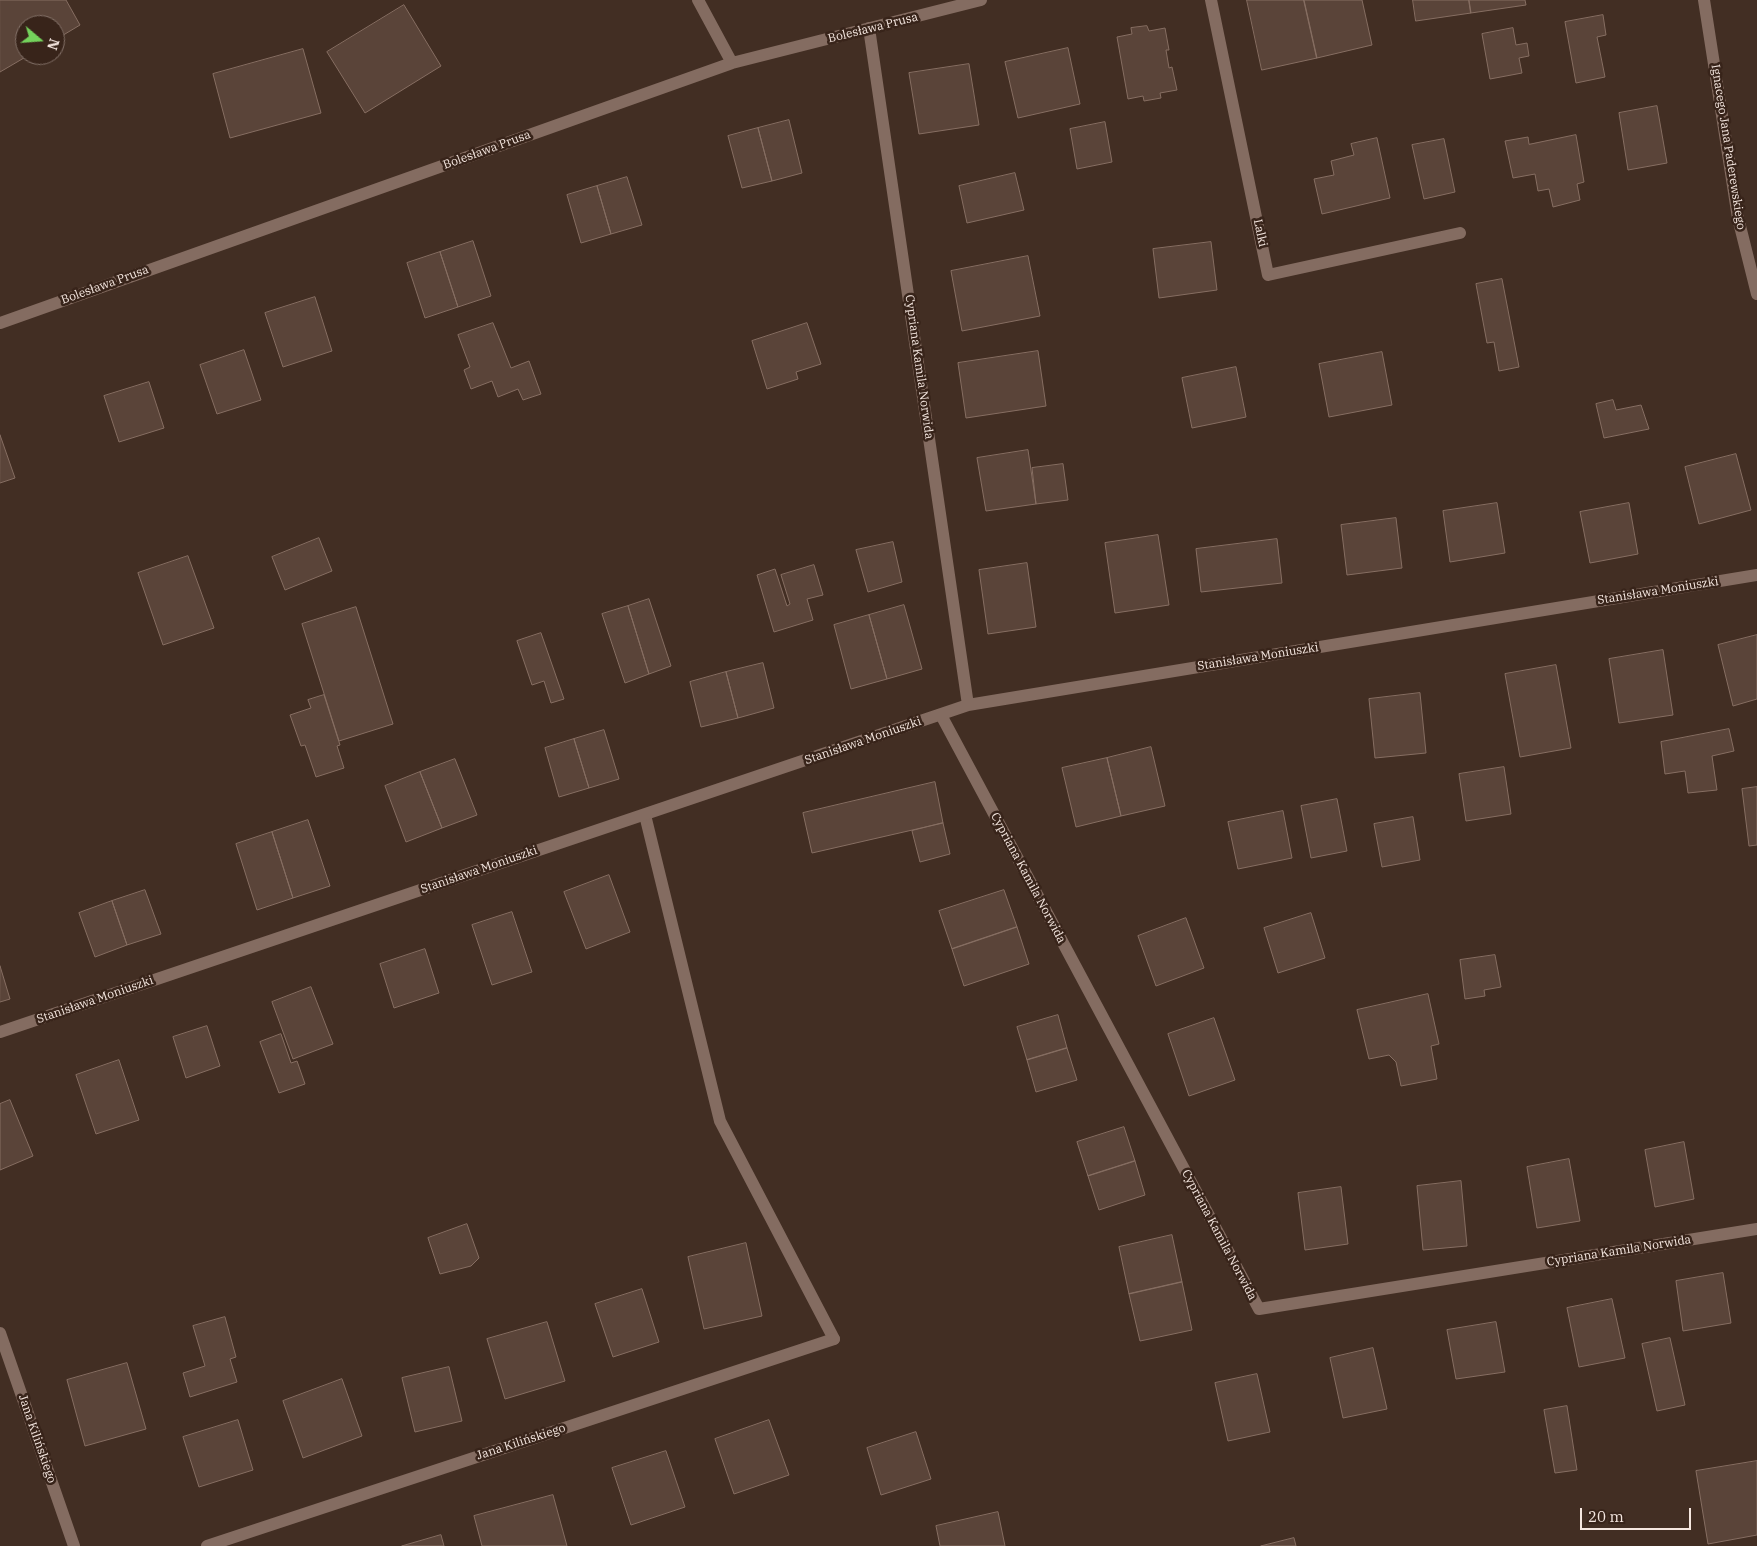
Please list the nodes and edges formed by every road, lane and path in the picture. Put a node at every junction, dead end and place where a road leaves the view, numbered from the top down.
1 (698, 0) edge
2 (981, 0) edge
3 (1211, 0) edge
4 (1704, 0) edge
5 (870, 28) junction
6 (732, 63) junction
7 (1460, 234) dead end
8 (1757, 294) edge
9 (0, 323) edge
10 (1757, 575) edge
11 (968, 705) junction
12 (941, 715) junction
13 (645, 815) junction
14 (0, 1032) edge
15 (1757, 1229) edge
16 (0, 1333) edge
17 (74, 1546) edge
18 (207, 1546) edge

1 - 6 street
2 - 5 street, Bolesława Prusa
3 - 7 street, Lalki
4 - 8 street, Ignacego Jana Paderewskiego
5 - 6 street, Bolesława Prusa
5 - 11 street, Cypriana Kamila Norwida
6 - 9 street, Bolesława Prusa
10 - 11 street, Stanisława Moniuszki
11 - 12 street, Stanisława Moniuszki
12 - 13 street, Stanisława Moniuszki
12 - 15 street, Cypriana Kamila Norwida
13 - 14 street, Stanisława Moniuszki
13 - 18 street, Jana Kilińskiego
16 - 17 street, Jana Kilińskiego

